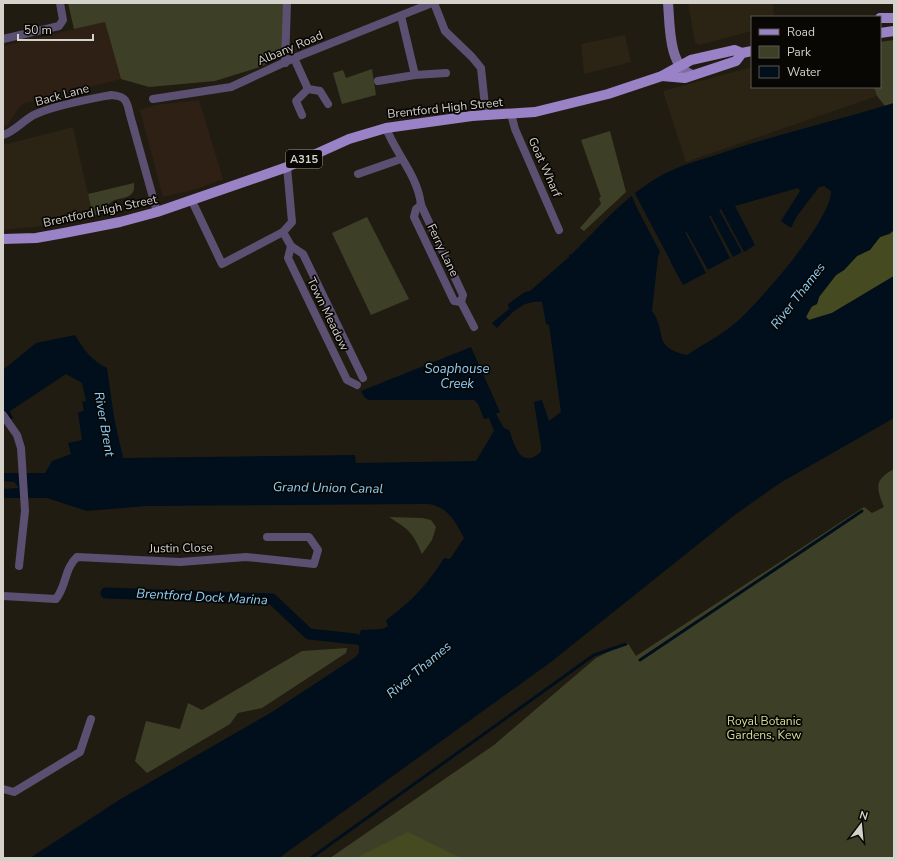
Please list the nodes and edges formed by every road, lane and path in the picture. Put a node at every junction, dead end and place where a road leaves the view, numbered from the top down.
1 (60, 3) edge
2 (288, 3) edge
3 (433, 3) edge
4 (668, 3) edge
5 (401, 16) junction
6 (881, 18) edge
7 (894, 18) edge
8 (894, 31) edge
9 (881, 33) edge
10 (3, 39) edge
11 (747, 52) edge
12 (294, 58) junction
13 (285, 63) junction
14 (678, 66) junction
15 (446, 73) dead end
16 (415, 75) junction
17 (693, 75) junction
18 (662, 76) junction
19 (378, 81) dead end
20 (308, 89) junction
21 (153, 100) dead end
22 (328, 104) dead end
23 (511, 114) junction
24 (302, 115) dead end
25 (486, 115) junction
26 (386, 128) junction
27 (3, 135) edge
28 (401, 159) junction
29 (287, 167) junction
30 (358, 174) dead end
31 (192, 201) junction
32 (157, 212) junction
33 (559, 230) dead end
34 (283, 232) junction
35 (3, 239) edge
36 (291, 246) junction
37 (474, 327) dead end
38 (363, 378) dead end
39 (358, 385) dead end
40 (3, 415) edge
41 (268, 537) dead end
42 (19, 566) dead end
43 (3, 596) edge
44 (91, 719) dead end
45 (3, 788) edge

1 - 10 street
2 - 13 street
3 - 5 street, Albany Road
3 - 25 street
4 - 14 main road
5 - 12 street, Albany Road
5 - 16 street
6 - 7 main road
8 - 9 main road
11 - 14 main road, Brentford High Street / A315
11 - 17 main road, Brentford High Street / A315
12 - 13 street, Albany Road
12 - 20 street
13 - 21 street, Albany Road
14 - 17 main road
14 - 18 main road, Brentford High Street / A315
15 - 16 street
16 - 19 street
17 - 18 main road, Brentford High Street / A315
18 - 23 main road, Brentford High Street / A315
20 - 22 street
20 - 24 street
23 - 25 main road, Brentford High Street / A315
23 - 33 street, Goat Wharf
25 - 26 main road, Brentford High Street / A315
26 - 28 street, Ferry Lane
26 - 29 main road, Brentford High Street / A315
27 - 32 street, Back Lane
28 - 30 street
28 - 37 street, Ferry Lane
29 - 31 main road, Brentford High Street / A315
29 - 34 street
31 - 32 main road, Brentford High Street / A315
31 - 34 street
32 - 35 main road, Brentford High Street / A315
34 - 36 street, Town Meadow
36 - 38 street, Town Meadow
36 - 39 street, Town Meadow
40 - 42 street
41 - 43 street, Justin Close
44 - 45 street

